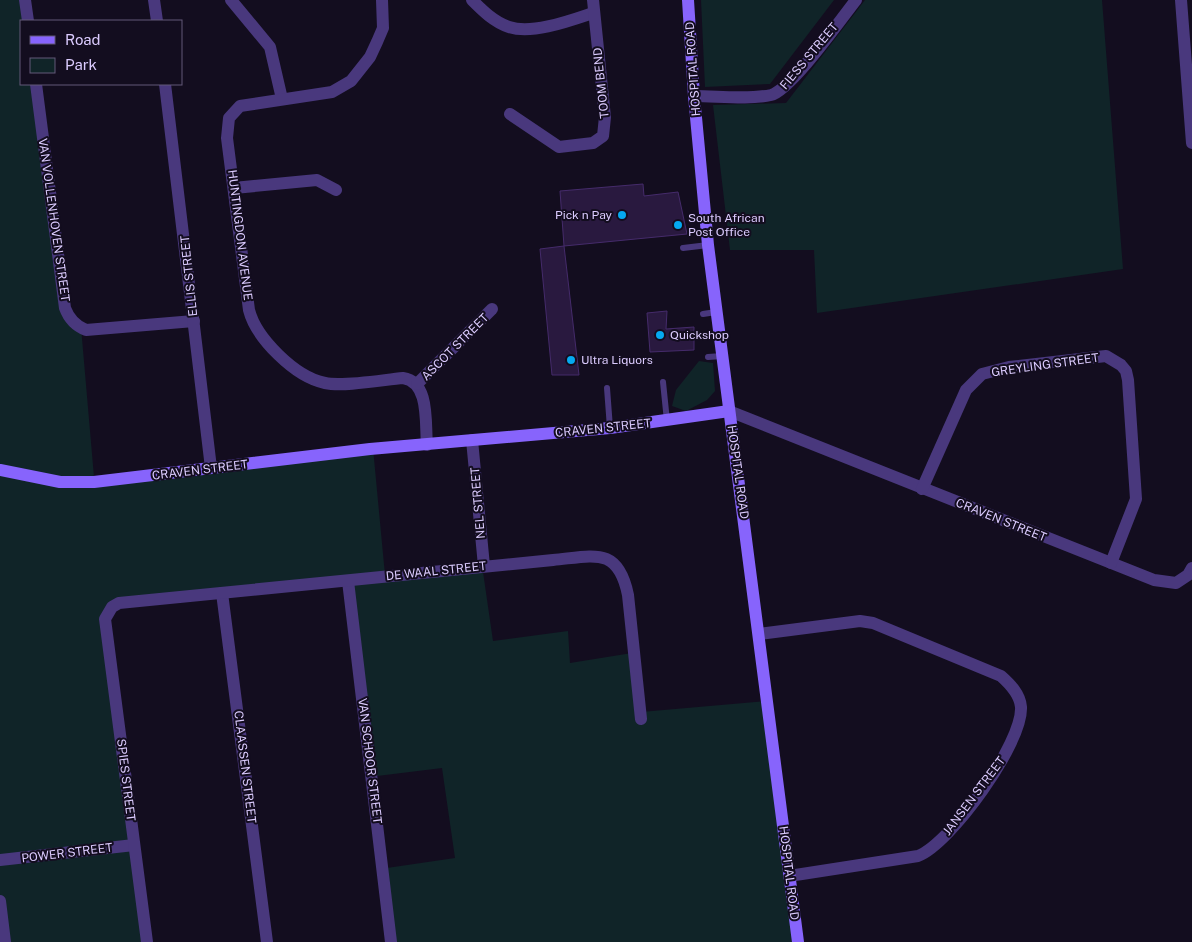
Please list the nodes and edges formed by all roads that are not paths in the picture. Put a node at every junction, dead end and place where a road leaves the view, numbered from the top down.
1 (25, 0) edge
2 (154, 0) edge
3 (231, 0) edge
4 (382, 0) edge
5 (472, 0) edge
6 (688, 0) edge
7 (856, 0) edge
8 (1181, 0) edge
9 (593, 6) edge
10 (28, 20) edge
11 (157, 20) edge
12 (36, 85) edge
13 (165, 85) edge
14 (694, 96) junction
15 (282, 99) junction
16 (510, 114) dead end
17 (1192, 143) edge
18 (234, 188) junction
19 (336, 190) dead end
20 (708, 245) junction
21 (682, 248) dead end
22 (492, 309) dead end
23 (716, 312) junction
24 (703, 314) dead end
25 (194, 321) junction
26 (708, 356) dead end
27 (722, 356) junction
28 (663, 382) dead end
29 (417, 384) junction
30 (606, 388) dead end
31 (729, 411) junction
32 (667, 420) junction
33 (610, 428) junction
34 (472, 440) junction
35 (427, 444) junction
36 (212, 468) junction
37 (0, 470) edge
38 (922, 489) junction
39 (1111, 562) junction
40 (484, 566) junction
41 (1192, 568) edge
42 (348, 581) junction
43 (222, 593) junction
44 (106, 619) joint
45 (759, 634) junction
46 (641, 719) dead end
47 (134, 845) junction
48 (0, 860) edge
49 (789, 876) junction
50 (0, 902) edge
51 (5, 942) edge
52 (146, 942) edge
53 (268, 942) edge
54 (391, 942) edge
55 (798, 942) edge

1 - 10 street
2 - 11 street
3 - 15 street
4 - 15 street, HUNTINGDON AVENUE
5 - 9 street
6 - 14 main road, HOSPITAL ROAD
7 - 14 street, FIESS STREET
8 - 17 street
9 - 16 street, TOOM BEND
12 - 25 street, VAN VOLLENHOVEN STREET
13 - 25 street, ELLIS STREET
14 - 20 main road, HOSPITAL ROAD
15 - 18 street, HUNTINGDON AVENUE
18 - 19 street
18 - 29 street, HUNTINGDON AVENUE
20 - 21 lane
20 - 23 main road, HOSPITAL ROAD
22 - 29 street, ASCOT STREET
23 - 24 lane
23 - 27 main road, HOSPITAL ROAD
25 - 36 street, ELLIS STREET
26 - 27 lane
27 - 31 main road, HOSPITAL ROAD
28 - 32 lane
29 - 35 street
30 - 33 lane
31 - 32 main road, CRAVEN STREET
31 - 38 street, CRAVEN STREET
31 - 45 main road, HOSPITAL ROAD
32 - 33 main road, CRAVEN STREET
33 - 34 main road, CRAVEN STREET
34 - 35 main road, CRAVEN STREET
34 - 40 street, NEL STREET
35 - 36 main road, CRAVEN STREET
36 - 37 main road, CRAVEN STREET
38 - 39 street, CRAVEN STREET
38 - 39 street, GREYLING STREET
39 - 41 street, CRAVEN STREET
40 - 42 street, DE WAAL STREET
40 - 46 street, DE WAAL STREET
42 - 43 street, DE WAAL STREET
42 - 54 street, VAN SCHOOR STREET
43 - 44 street, DE WAAL STREET
43 - 53 street, CLAASSEN STREET
44 - 47 street, SPIES STREET
45 - 49 main road, HOSPITAL ROAD
45 - 49 street, JANSEN STREET
47 - 48 street, POWER STREET
47 - 52 street, SPIES STREET
49 - 55 main road, HOSPITAL ROAD
50 - 51 street

